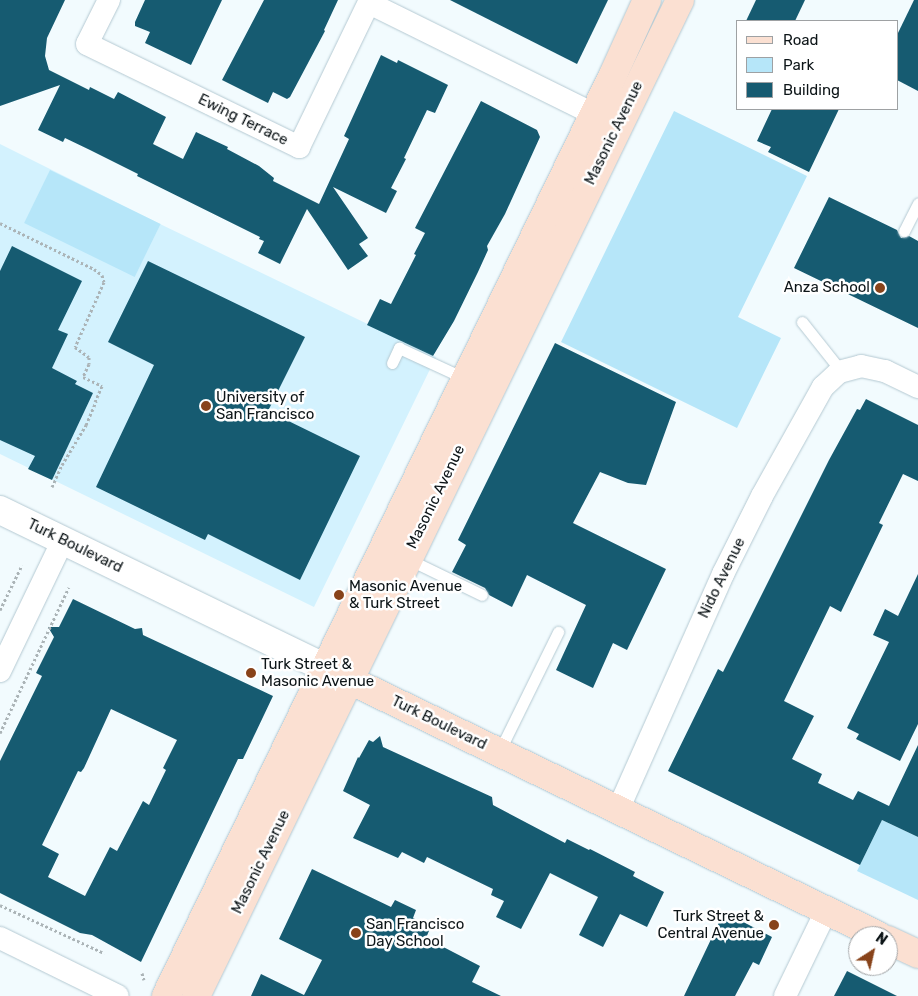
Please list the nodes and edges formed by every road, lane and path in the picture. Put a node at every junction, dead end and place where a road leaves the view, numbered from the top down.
1 (108, 0) edge
2 (647, 0) edge
3 (680, 0) edge
4 (370, 2) edge
5 (594, 114) junction
6 (618, 126) junction
7 (918, 203) edge
8 (0, 223) edge
9 (904, 232) dead end
10 (802, 322) dead end
11 (392, 363) dead end
12 (847, 369) junction
13 (466, 379) junction
14 (918, 387) edge
15 (52, 487) dead end
16 (0, 510) edge
17 (63, 540) junction
18 (407, 558) junction
19 (22, 565) dead end
20 (69, 587) dead end
21 (482, 595) dead end
22 (0, 610) edge
23 (558, 632) dead end
24 (325, 668) junction
25 (0, 671) edge
26 (349, 679) junction
27 (0, 733) edge
28 (499, 752) junction
29 (618, 810) junction
30 (0, 905) edge
31 (826, 911) junction
32 (858, 926) edge
33 (0, 938) edge
34 (898, 945) edge
35 (104, 953) dead end
36 (918, 954) edge
37 (142, 972) dead end
38 (144, 980) dead end
39 (118, 996) edge
40 (166, 996) edge
41 (196, 996) edge
42 (785, 996) edge

1 - 4 street, Ewing Terrace
2 - 5 main road, Masonic Avenue
3 - 6 main road, Masonic Avenue
4 - 5 street, Ewing Terrace
5 - 6 street, Ewing Terrace
5 - 13 main road, Masonic Avenue
6 - 18 main road, Masonic Avenue
7 - 9 lane
8 - 15 path
10 - 12 lane
11 - 13 lane
12 - 14 street
12 - 29 street, Nido Avenue
13 - 24 main road, Masonic Avenue
16 - 17 street, Turk Boulevard
17 - 24 street, Turk Boulevard
17 - 25 street
18 - 21 lane
18 - 26 main road, Masonic Avenue
19 - 22 path
20 - 27 path
23 - 28 lane
24 - 26 main road, Turk Boulevard
24 - 40 main road, Masonic Avenue
26 - 28 main road, Turk Boulevard
26 - 41 main road, Masonic Avenue
28 - 29 main road, Turk Boulevard
29 - 31 main road, Turk Boulevard
30 - 35 path
31 - 32 main road, Turk Boulevard
31 - 42 street
33 - 39 street
34 - 36 main road
37 - 38 path

